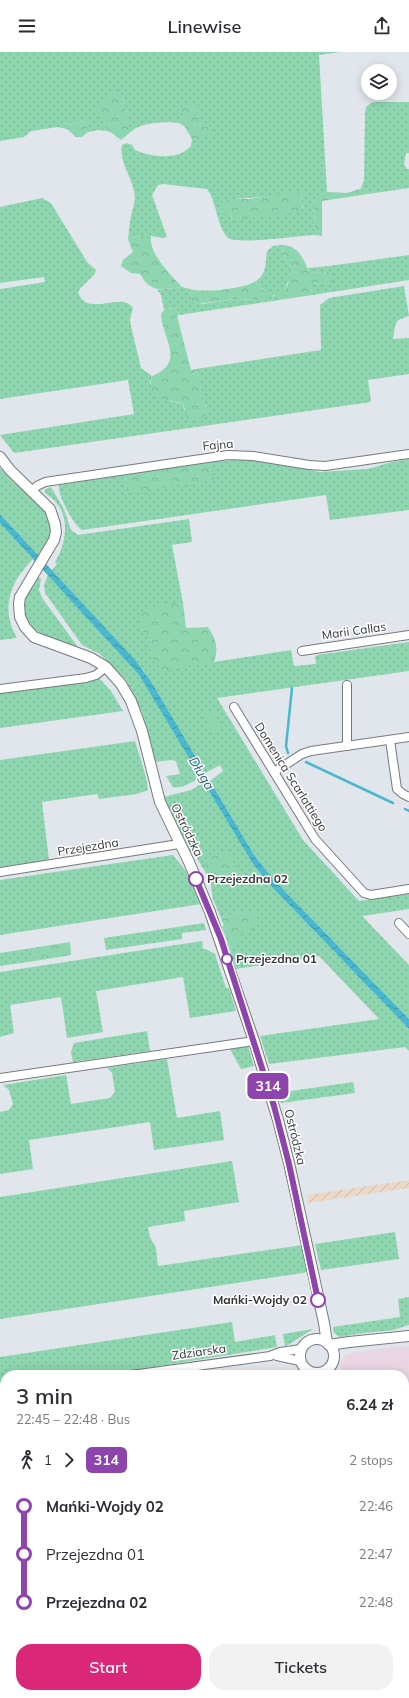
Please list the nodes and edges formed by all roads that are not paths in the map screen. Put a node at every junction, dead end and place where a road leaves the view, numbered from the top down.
1 (409, 454) edge
2 (0, 457) edge
3 (32, 491) junction
4 (409, 635) edge
5 (302, 651) dead end
6 (106, 667) junction
7 (347, 685) dead end
8 (0, 689) edge
9 (234, 707) dead end
10 (409, 737) edge
11 (390, 740) junction
12 (348, 746) junction
13 (274, 772) junction
14 (409, 797) edge
15 (179, 844) junction
16 (0, 872) edge
17 (409, 889) edge
18 (399, 923) dead end
19 (409, 934) edge
20 (254, 1040) junction
21 (0, 1078) edge
22 (321, 1314) junction
23 (409, 1336) edge
24 (315, 1340) junction
25 (364, 1341) junction
26 (328, 1344) junction
27 (301, 1349) junction
28 (270, 1356) junction
29 (300, 1361) junction
30 (333, 1365) edge
31 (168, 1370) edge
32 (306, 1370) edge

1 - 3 street, Fajna
2 - 3 street, Ostródzka
3 - 6 street, Ostródzka
4 - 5 street, Marii Callas
6 - 8 street
6 - 15 street, Ostródzka
7 - 12 street
9 - 13 street, Domenica Scarlattiego
10 - 11 street
11 - 12 street
11 - 14 street
12 - 13 street
13 - 17 street, Domenica Scarlattiego
15 - 16 street, Przejezdna
15 - 20 street, Ostródzka
18 - 19 street
20 - 21 street
20 - 22 street, Ostródzka
22 - 24 street, Ostródzka
22 - 26 street, Ostródzka
23 - 25 street
24 - 26 street
24 - 27 street
25 - 26 street
25 - 30 street
26 - 30 street
27 - 28 street, Zdziarska
27 - 29 street
28 - 29 street, Zdziarska
28 - 31 street, Zdziarska
29 - 32 street

